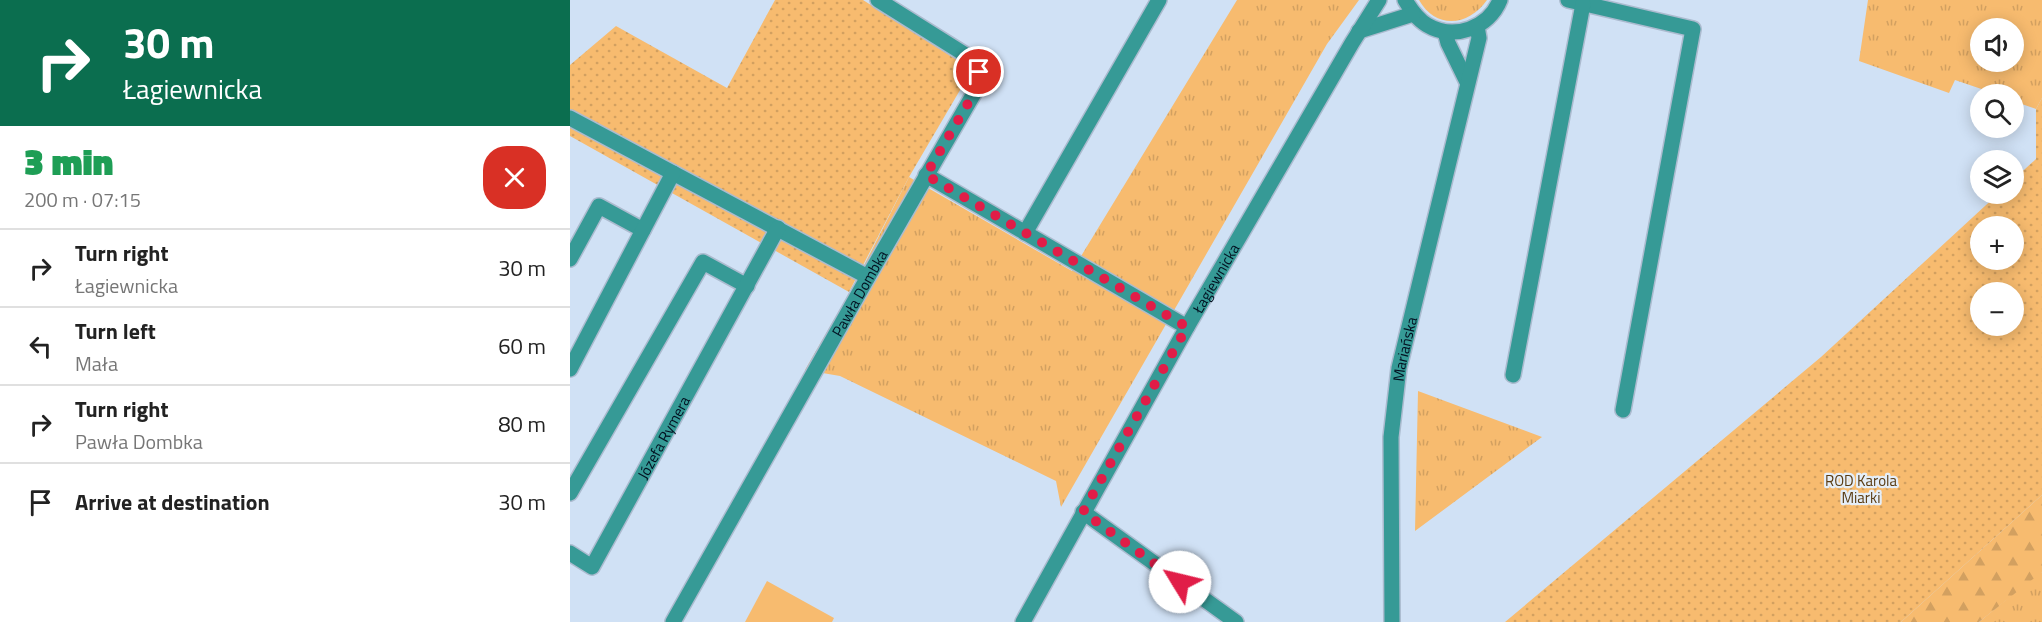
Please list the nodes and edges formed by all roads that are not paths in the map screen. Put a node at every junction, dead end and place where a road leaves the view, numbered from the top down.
1 (1159, 0) edge
2 (1379, 0) edge
3 (1500, 0) edge
4 (886, 2) edge
5 (1576, 2) edge
6 (1409, 7) edge
7 (1477, 26) junction
8 (1359, 31) junction
9 (1445, 32) junction
10 (1467, 82) junction
11 (572, 123) edge
12 (673, 173) junction
13 (926, 175) junction
14 (778, 228) junction
15 (643, 230) junction
16 (1025, 233) junction
17 (570, 260) edge
18 (868, 277) junction
19 (747, 286) junction
20 (1187, 327) junction
21 (570, 369) edge
22 (1513, 375) dead end
23 (1623, 410) dead end
24 (570, 493) edge
25 (1083, 512) junction
26 (570, 553) edge
27 (673, 622) edge
28 (1023, 622) edge
29 (1236, 622) edge
30 (1392, 622) edge

1 - 16 street
2 - 8 street, Łagiewnicka
3 - 7 street
4 - 13 street, Pawła Dombka
5 - 22 street
5 - 23 street
6 - 8 street
6 - 9 street
7 - 9 street
7 - 10 street, Mariańska
8 - 20 street, Łagiewnicka
9 - 10 street
10 - 30 street, Mariańska
11 - 12 street
12 - 14 street
12 - 15 street
13 - 16 street
13 - 18 street, Pawła Dombka
14 - 18 street
14 - 19 street, Józefa Rymera
15 - 17 street
15 - 21 street
16 - 20 street
18 - 27 street, Pawła Dombka
19 - 24 street
19 - 26 street, Józefa Rymera
20 - 25 street, Łagiewnicka
25 - 28 street, Łagiewnicka
25 - 29 street

